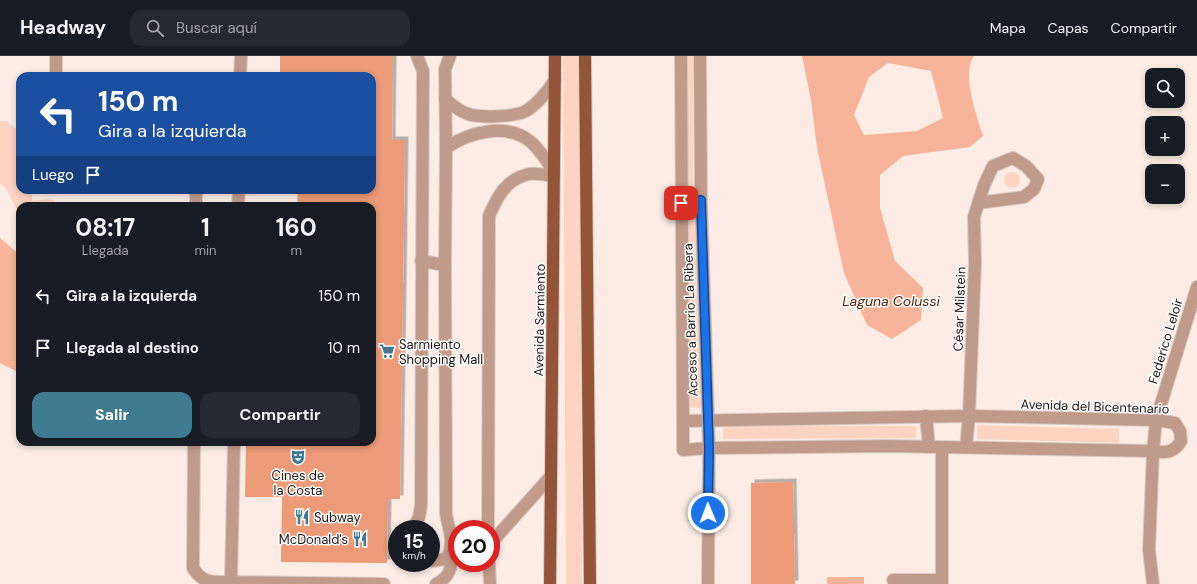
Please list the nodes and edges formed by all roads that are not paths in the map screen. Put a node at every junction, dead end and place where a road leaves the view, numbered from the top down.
1 (56, 56) edge
2 (241, 56) edge
3 (417, 56) edge
4 (450, 56) edge
5 (556, 56) edge
6 (585, 56) edge
7 (681, 56) edge
8 (700, 56) edge
9 (56, 72) edge
10 (240, 72) edge
11 (555, 80) junction
12 (445, 99) junction
13 (446, 148) junction
14 (554, 174) junction
15 (701, 200) junction
16 (681, 203) junction
17 (978, 203) junction
18 (421, 261) junction
19 (445, 265) junction
20 (1197, 287) edge
21 (926, 416) junction
22 (969, 416) junction
23 (707, 420) junction
24 (1156, 420) junction
25 (683, 421) junction
26 (194, 446) edge
27 (234, 446) edge
28 (929, 447) junction
29 (966, 447) junction
30 (709, 448) junction
31 (942, 448) junction
32 (1153, 450) junction
33 (551, 476) junction
34 (418, 520) edge
35 (488, 520) edge
36 (500, 533) edge
37 (447, 559) junction
38 (440, 560) edge
39 (489, 572) edge
40 (893, 580) dead end
41 (231, 582) junction
42 (941, 582) edge
43 (384, 584) edge
44 (436, 584) edge
45 (490, 584) edge
46 (550, 584) edge
47 (590, 584) edge
48 (708, 584) edge
49 (1153, 584) edge

1 - 9 street
2 - 10 street
3 - 18 street
4 - 12 street
5 - 11 main road, Avenida Sarmiento
6 - 47 main road
7 - 16 street
8 - 15 street, Acceso a Barrio La Ribera
11 - 12 street
11 - 14 main road, Avenida Sarmiento
12 - 13 street
13 - 14 street
13 - 19 street
14 - 33 main road, Avenida Sarmiento
14 - 35 street
15 - 16 street
15 - 23 street, Acceso a Barrio La Ribera
16 - 25 street
17 - 17 street, César Milstein
17 - 22 street, César Milstein
18 - 19 street
18 - 34 street
19 - 37 street
20 - 24 street, Federico Leloir
21 - 22 street, Avenida del Bicentenario
21 - 23 street, Avenida del Bicentenario
21 - 28 street
22 - 24 street, Avenida del Bicentenario
22 - 29 street, César Milstein
23 - 25 street, Avenida del Bicentenario
23 - 30 street, Acceso a Barrio La Ribera
24 - 32 street, Federico Leloir
24 - 32 street, Avenida del Bicentenario
25 - 30 street, Avenida del Bicentenario
26 - 41 street
27 - 41 street
28 - 30 street, Avenida del Bicentenario
28 - 31 street, Avenida del Bicentenario
29 - 31 street, Avenida del Bicentenario
29 - 32 street, Avenida del Bicentenario
30 - 48 street, Acceso a Barrio La Ribera
31 - 42 street
32 - 49 street, Federico Leloir
33 - 36 street
33 - 46 main road, Avenida Sarmiento
37 - 38 street
37 - 44 street
39 - 45 street
40 - 42 street
41 - 43 street

